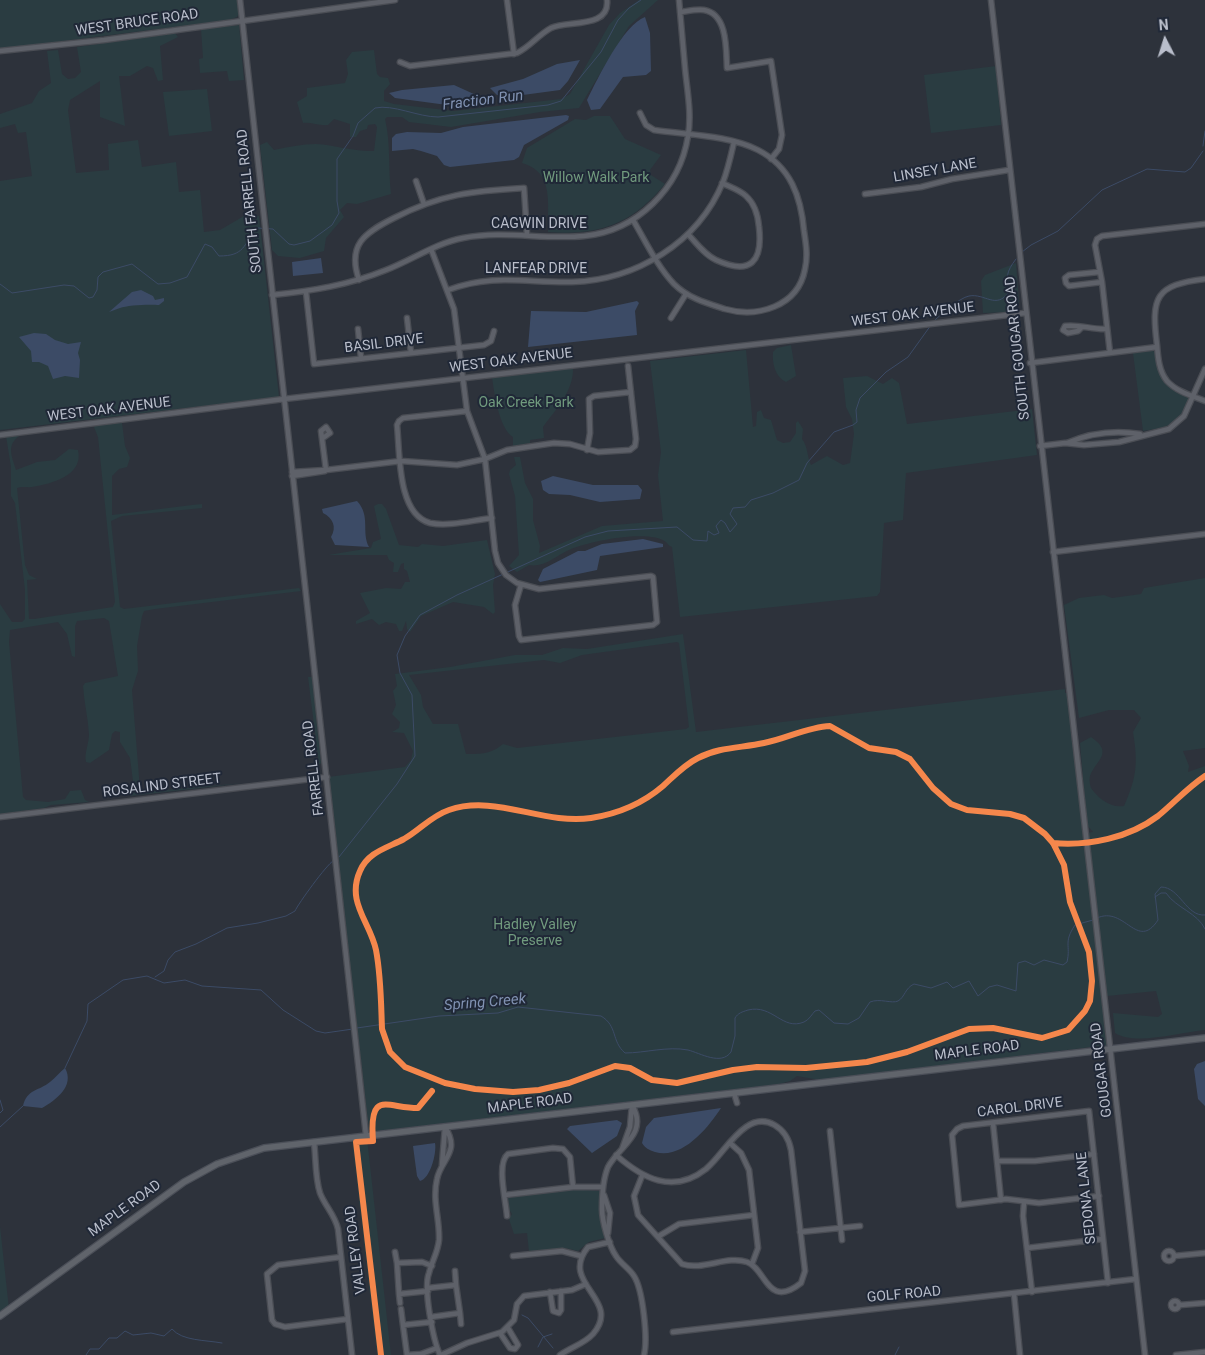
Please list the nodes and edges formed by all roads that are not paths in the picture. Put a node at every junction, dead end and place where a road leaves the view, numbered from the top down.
1 (240, 0) edge
2 (395, 0) edge
3 (507, 0) edge
4 (607, 0) edge
5 (679, 0) edge
6 (991, 0) edge
7 (365, 2) edge
8 (680, 12) junction
9 (242, 20) junction
10 (0, 51) edge
11 (514, 54) junction
12 (400, 62) dead end
13 (640, 113) dead end
14 (688, 136) junction
15 (734, 142) junction
16 (771, 159) junction
17 (1010, 170) junction
18 (416, 181) dead end
19 (722, 183) junction
20 (865, 194) dead end
21 (424, 204) junction
22 (633, 220) junction
23 (1205, 224) edge
24 (688, 234) junction
25 (527, 235) junction
26 (431, 249) junction
27 (656, 259) junction
28 (1099, 272) junction
29 (1205, 279) edge
30 (359, 280) junction
31 (1102, 282) junction
32 (448, 290) junction
33 (306, 292) junction
34 (686, 294) junction
35 (272, 295) junction
36 (1025, 312) junction
37 (407, 318) dead end
38 (671, 318) dead end
39 (1082, 327) dead end
40 (358, 329) dead end
41 (1107, 329) junction
42 (494, 331) dead end
43 (1157, 347) junction
44 (458, 348) junction
45 (411, 352) junction
46 (1110, 353) junction
47 (361, 358) junction
48 (633, 358) junction
49 (621, 359) junction
50 (1030, 363) junction
51 (628, 366) junction
52 (1205, 368) edge
53 (464, 379) junction
54 (631, 392) junction
55 (1193, 396) junction
56 (284, 399) junction
57 (1205, 401) edge
58 (467, 411) junction
59 (1141, 434) junction
60 (0, 435) edge
61 (322, 438) dead end
62 (1065, 443) junction
63 (1040, 446) junction
64 (587, 450) junction
65 (485, 459) junction
66 (401, 461) junction
67 (326, 470) junction
68 (292, 474) junction
69 (492, 518) junction
70 (1205, 534) edge
71 (1053, 552) junction
72 (521, 585) junction
73 (1070, 692) joint
74 (327, 777) junction
75 (0, 817) edge
76 (1205, 1038) edge
77 (1111, 1048) junction
78 (734, 1093) junction
79 (737, 1103) dead end
80 (632, 1105) junction
81 (1089, 1111) joint
82 (993, 1123) junction
83 (445, 1127) junction
84 (830, 1131) dead end
85 (366, 1135) junction
86 (314, 1142) junction
87 (730, 1143) junction
88 (1094, 1154) junction
89 (616, 1155) junction
90 (997, 1161) junction
91 (439, 1173) junction
92 (642, 1176) junction
93 (573, 1187) junction
94 (603, 1187) junction
95 (604, 1194) junction
96 (505, 1195) junction
97 (1099, 1196) junction
98 (1001, 1200) junction
99 (1024, 1202) junction
100 (754, 1215) junction
101 (507, 1216) dead end
102 (860, 1226) dead end
103 (841, 1228) junction
104 (800, 1232) junction
105 (608, 1234) junction
106 (659, 1236) junction
107 (1103, 1239) junction
108 (842, 1240) dead end
109 (610, 1242) junction
110 (1027, 1248) junction
111 (395, 1252) dead end
112 (1205, 1253) edge
113 (513, 1256) dead end
114 (581, 1256) junction
115 (1174, 1256) dead end
116 (341, 1257) junction
117 (396, 1263) junction
118 (752, 1264) junction
119 (432, 1266) junction
120 (455, 1271) dead end
121 (1136, 1279) junction
122 (1108, 1283) junction
123 (586, 1284) junction
124 (456, 1285) junction
125 (428, 1290) junction
126 (561, 1291) junction
127 (550, 1292) junction
128 (1032, 1292) junction
129 (400, 1294) junction
130 (1014, 1294) junction
131 (400, 1303) dead end
132 (1205, 1303) edge
133 (1180, 1305) dead end
134 (401, 1309) dead end
135 (460, 1313) junction
136 (0, 1316) edge
137 (348, 1319) junction
138 (431, 1319) junction
139 (461, 1324) dead end
140 (403, 1325) junction
141 (508, 1328) junction
142 (673, 1332) dead end
143 (500, 1334) junction
144 (437, 1348) junction
145 (1205, 1352) edge
146 (352, 1355) edge
147 (407, 1355) edge
148 (440, 1355) edge
149 (560, 1355) edge
150 (644, 1355) edge
151 (1020, 1355) edge
152 (1145, 1355) edge
153 (1176, 1355) edge

1 - 9 street, SOUTH FARRELL ROAD
2 - 7 street, WEST BRUCE ROAD
3 - 11 street
4 - 11 street
5 - 8 street, CAGWIN DRIVE
6 - 17 street, SOUTH GOUGAR ROAD
7 - 9 street, WEST BRUCE ROAD
8 - 14 street, CAGWIN DRIVE
8 - 16 street
9 - 10 street, WEST BRUCE ROAD
9 - 35 street, SOUTH FARRELL ROAD
11 - 12 street
13 - 14 street
14 - 15 street
14 - 22 street, CAGWIN DRIVE
15 - 16 street
15 - 19 street, LANFEAR DRIVE
16 - 34 street
17 - 20 street, LINSEY LANE
17 - 36 street, SOUTH GOUGAR ROAD
18 - 21 street
19 - 24 street, LANFEAR DRIVE
19 - 24 street
21 - 25 street
21 - 30 street
22 - 25 street, CAGWIN DRIVE
22 - 27 street
23 - 28 street
24 - 27 street, LANFEAR DRIVE
25 - 26 street, CAGWIN DRIVE
26 - 30 street, CAGWIN DRIVE
26 - 32 street
27 - 32 street, LANFEAR DRIVE
27 - 34 street
28 - 31 street
28 - 31 street
29 - 43 street
30 - 33 street, CAGWIN DRIVE
31 - 41 street
32 - 44 street
33 - 35 street, CAGWIN DRIVE
33 - 47 street, BASIL DRIVE
34 - 38 street
35 - 56 street, SOUTH FARRELL ROAD
36 - 48 street, WEST OAK AVENUE
36 - 50 street, SOUTH GOUGAR ROAD
37 - 45 street
39 - 41 street
40 - 47 street
41 - 46 street
42 - 44 street, BASIL DRIVE
43 - 46 street
43 - 55 street
44 - 45 street, BASIL DRIVE
44 - 53 street
45 - 47 street, BASIL DRIVE
46 - 50 street
48 - 49 street, WEST OAK AVENUE
48 - 51 street
49 - 51 street
49 - 53 street, WEST OAK AVENUE
50 - 63 street, SOUTH GOUGAR ROAD
51 - 54 street
52 - 55 street
53 - 56 street, WEST OAK AVENUE
53 - 58 street
54 - 64 street
54 - 64 street
55 - 57 street
55 - 59 street
56 - 60 street, WEST OAK AVENUE
56 - 68 street, FARRELL ROAD
58 - 65 street
58 - 66 street
59 - 62 street
59 - 62 street
61 - 67 street
62 - 63 street
63 - 71 street, SOUTH GOUGAR ROAD
64 - 65 street
65 - 66 street
65 - 69 street
66 - 67 street
66 - 69 street
67 - 68 street
68 - 74 street, FARRELL ROAD
69 - 72 street
70 - 71 street
71 - 73 street, SOUTH GOUGAR ROAD
72 - 72 street
73 - 77 street, GOUGAR ROAD
74 - 75 street, ROSALIND STREET
74 - 85 street, FARRELL ROAD
76 - 77 main road, MAPLE ROAD
77 - 78 main road, MAPLE ROAD
77 - 121 street, GOUGAR ROAD
78 - 79 street
78 - 80 main road, MAPLE ROAD
80 - 83 main road, MAPLE ROAD
80 - 89 street
81 - 82 street, CAROL DRIVE
81 - 88 street, SEDONA LANE
82 - 90 street
82 - 98 street, CAROL DRIVE
83 - 85 main road, MAPLE ROAD
83 - 91 street
83 - 91 street
84 - 103 street
85 - 86 main road, MAPLE ROAD
86 - 116 street
86 - 136 main road, MAPLE ROAD
87 - 92 street
87 - 100 street
87 - 104 street
88 - 90 street
88 - 97 street, SEDONA LANE
89 - 92 street
89 - 94 street
90 - 98 street
91 - 119 street
92 - 106 street
93 - 94 street
93 - 96 street
93 - 96 street
94 - 95 street
95 - 105 street
95 - 105 street
96 - 101 street
97 - 99 street
97 - 107 street, SEDONA LANE
98 - 99 street
99 - 110 street
100 - 106 street
100 - 118 street
102 - 103 street
103 - 104 street
103 - 108 street
104 - 118 street
105 - 109 street
106 - 118 street
107 - 110 street
107 - 122 street, SEDONA LANE
109 - 114 street
109 - 150 street
110 - 128 street
111 - 117 street
112 - 115 street
113 - 114 street
114 - 123 street
116 - 137 street
116 - 137 street
117 - 119 street
117 - 129 street
119 - 125 street
120 - 124 street
121 - 122 street, GOLF ROAD
121 - 152 street, GOUGAR ROAD
122 - 128 street, GOLF ROAD
123 - 126 street
123 - 149 street
124 - 125 street
124 - 135 street
125 - 129 street
125 - 138 street
126 - 127 street
126 - 127 street
127 - 141 street
128 - 130 street, GOLF ROAD
129 - 131 street
130 - 142 street, GOLF ROAD
130 - 151 street
132 - 133 street
134 - 140 street
135 - 138 street
135 - 139 street
137 - 146 street
138 - 140 street
138 - 144 street
140 - 147 street
141 - 143 street
141 - 143 street
143 - 148 street
144 - 147 street
144 - 148 street
145 - 153 street

